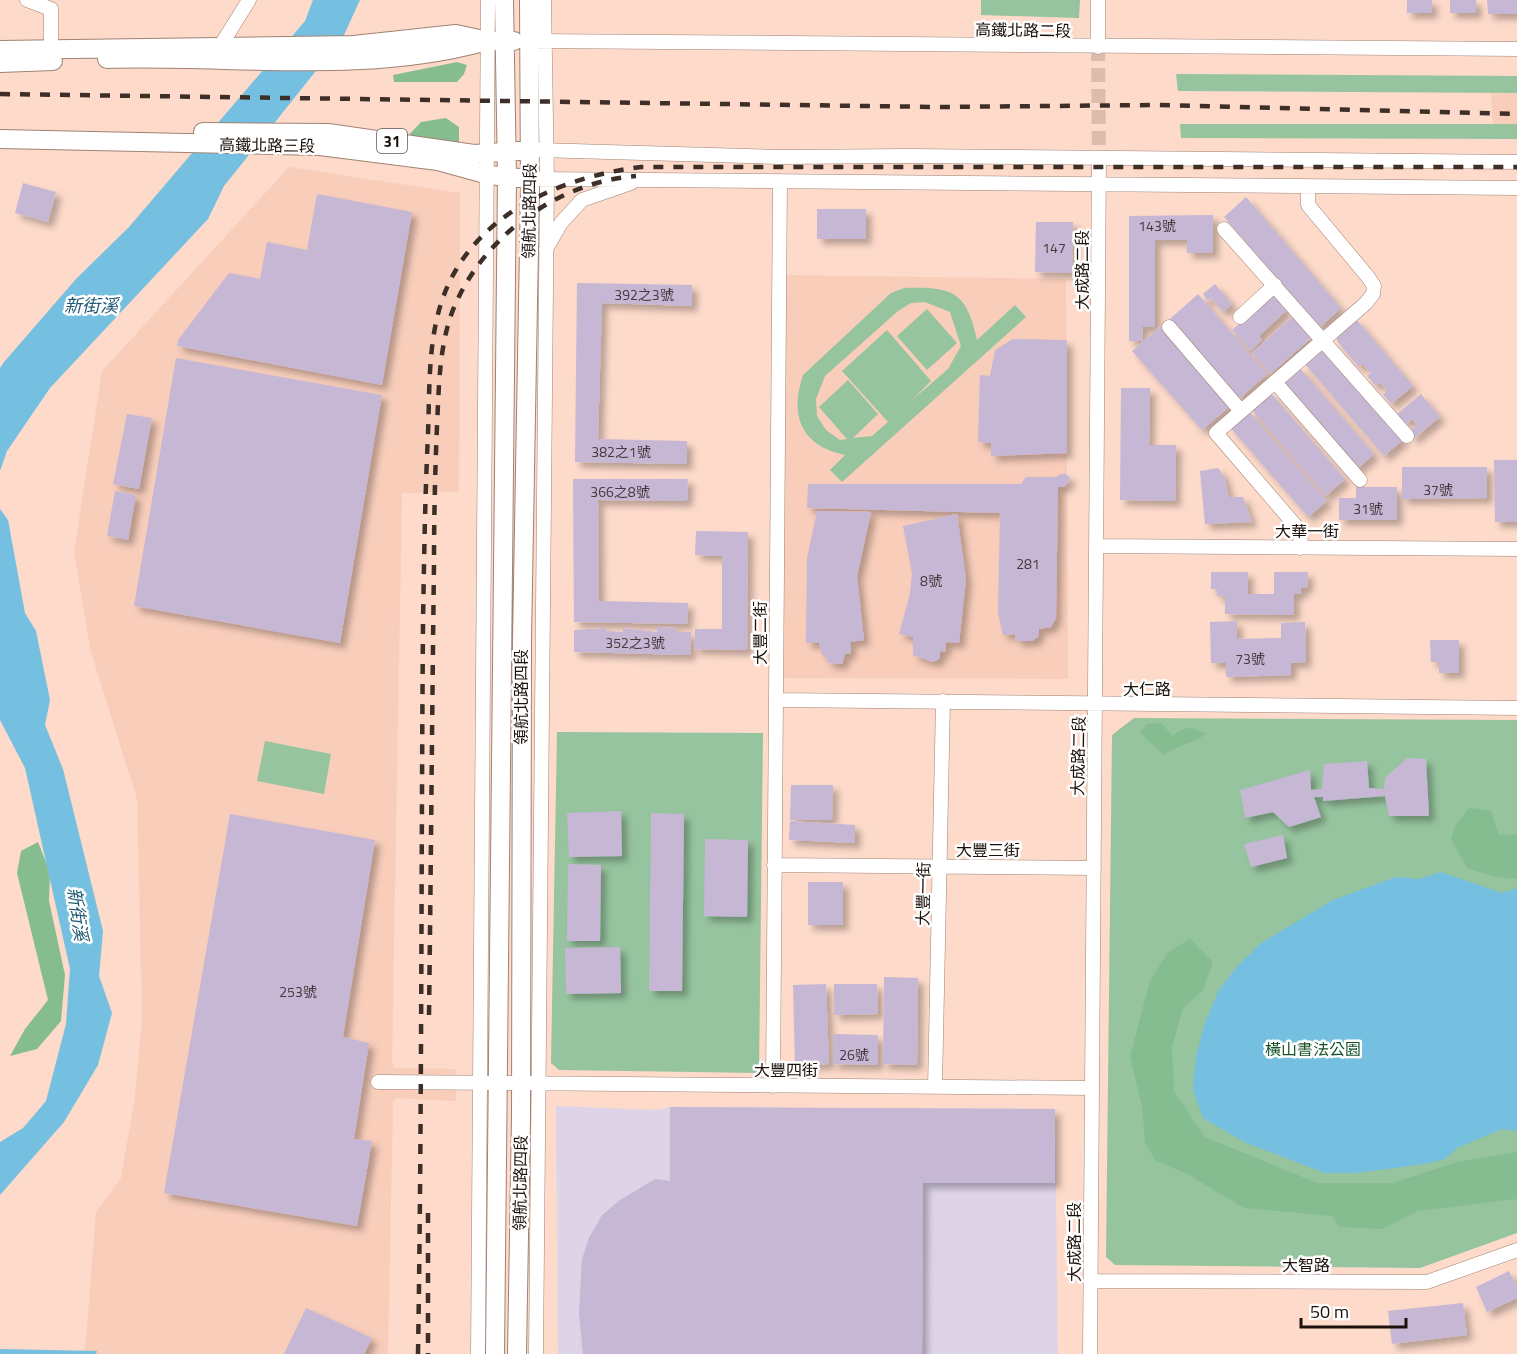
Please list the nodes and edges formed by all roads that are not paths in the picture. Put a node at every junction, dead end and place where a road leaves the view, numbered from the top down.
1 (27, 0) edge
2 (249, 0) edge
3 (488, 0) edge
4 (504, 0) edge
5 (529, 0) edge
6 (544, 0) edge
7 (1098, 0) edge
8 (496, 41) junction
9 (536, 41) junction
10 (1098, 47) junction
11 (51, 49) junction
12 (1517, 49) edge
13 (0, 50) edge
14 (228, 51) junction
15 (0, 63) edge
16 (0, 127) edge
17 (158, 137) junction
18 (271, 138) junction
19 (0, 139) edge
20 (538, 150) junction
21 (498, 152) junction
22 (1099, 158) junction
23 (1517, 162) edge
24 (489, 175) junction
25 (507, 177) junction
26 (538, 179) junction
27 (643, 179) junction
28 (780, 181) junction
29 (1099, 183) junction
30 (1308, 187) junction
31 (1517, 188) edge
32 (1224, 229) dead end
33 (545, 251) junction
34 (1275, 285) junction
35 (1240, 316) dead end
36 (1169, 327) dead end
37 (1324, 339) junction
38 (1275, 382) junction
39 (1241, 411) junction
40 (1407, 436) dead end
41 (1360, 480) dead end
42 (1096, 546) junction
43 (1300, 548) junction
44 (1517, 549) edge
45 (776, 700) junction
46 (943, 701) junction
47 (1095, 704) junction
48 (1517, 708) edge
49 (774, 865) junction
50 (940, 866) junction
51 (1094, 868) junction
52 (378, 1082) dead end
53 (489, 1084) junction
54 (530, 1084) junction
55 (773, 1086) junction
56 (935, 1087) junction
57 (1092, 1089) junction
58 (1517, 1251) edge
59 (1090, 1281) junction
60 (478, 1354) edge
61 (495, 1354) edge
62 (517, 1354) edge
63 (536, 1354) edge
64 (1090, 1354) edge

1 - 11 street
2 - 14 street
3 - 8 street
4 - 8 main road, 領航北路四段
5 - 9 main road, 領航北路四段
6 - 9 street
7 - 10 street
8 - 9 main road
8 - 14 main road
8 - 14 main road
8 - 21 main road, 領航北路四段
9 - 10 street, 高鐵北路二段
9 - 20 main road, 領航北路四段
10 - 12 street, 高鐵北路二段
11 - 13 main road
11 - 14 main road
14 - 15 main road
16 - 17 main road, 高鐵北路三段
17 - 18 main road, 高鐵北路三段
17 - 19 main road, 高鐵北路三段
18 - 21 main road, 高鐵北路三段 / 31
18 - 24 main road, 高鐵北路三段
20 - 21 main road, 高鐵北路三段 / 31
20 - 22 street
20 - 26 main road, 領航北路四段
21 - 24 street, 領航北路四段
21 - 25 main road, 領航北路四段
22 - 23 street
22 - 29 street, 大成路二段
24 - 25 main road, 高鐵北路三段
24 - 53 street, 領航北路四段
25 - 26 main road, 高鐵北路三段
25 - 53 main road, 領航北路四段
26 - 27 street
26 - 33 street, 領航北路四段
26 - 54 main road, 領航北路四段
27 - 28 street
27 - 33 street
28 - 29 street
28 - 45 street, 大豐二街
29 - 30 street
29 - 42 street, 大成路二段
30 - 31 street
30 - 37 street
32 - 34 street
33 - 54 street, 領航北路四段
34 - 35 street
34 - 37 street
36 - 39 street
37 - 38 street
37 - 40 street
38 - 39 street
38 - 41 street
39 - 43 street
42 - 43 street, 大華一街
42 - 47 street, 大成路二段
43 - 44 street, 大華一街
45 - 46 street, 大仁路
45 - 49 street, 大豐二街
46 - 47 street, 大仁路
46 - 50 street, 大豐一街
47 - 48 street, 大仁路
47 - 51 street, 大成路二段
49 - 50 street, 大豐三街
49 - 55 street, 大豐二街
50 - 51 street, 大豐三街
50 - 56 street, 大豐一街
51 - 57 street, 大成路二段
52 - 53 street, 大豐四街
53 - 54 street, 大豐四街
53 - 60 street, 領航北路四段
53 - 61 main road, 領航北路四段
54 - 55 street, 大豐四街
54 - 62 main road, 領航北路四段
54 - 63 street, 領航北路四段
55 - 56 street, 大豐四街
56 - 57 street, 大豐四街
57 - 59 street, 大成路二段
58 - 59 street, 大智路
59 - 64 street, 大成路二段

